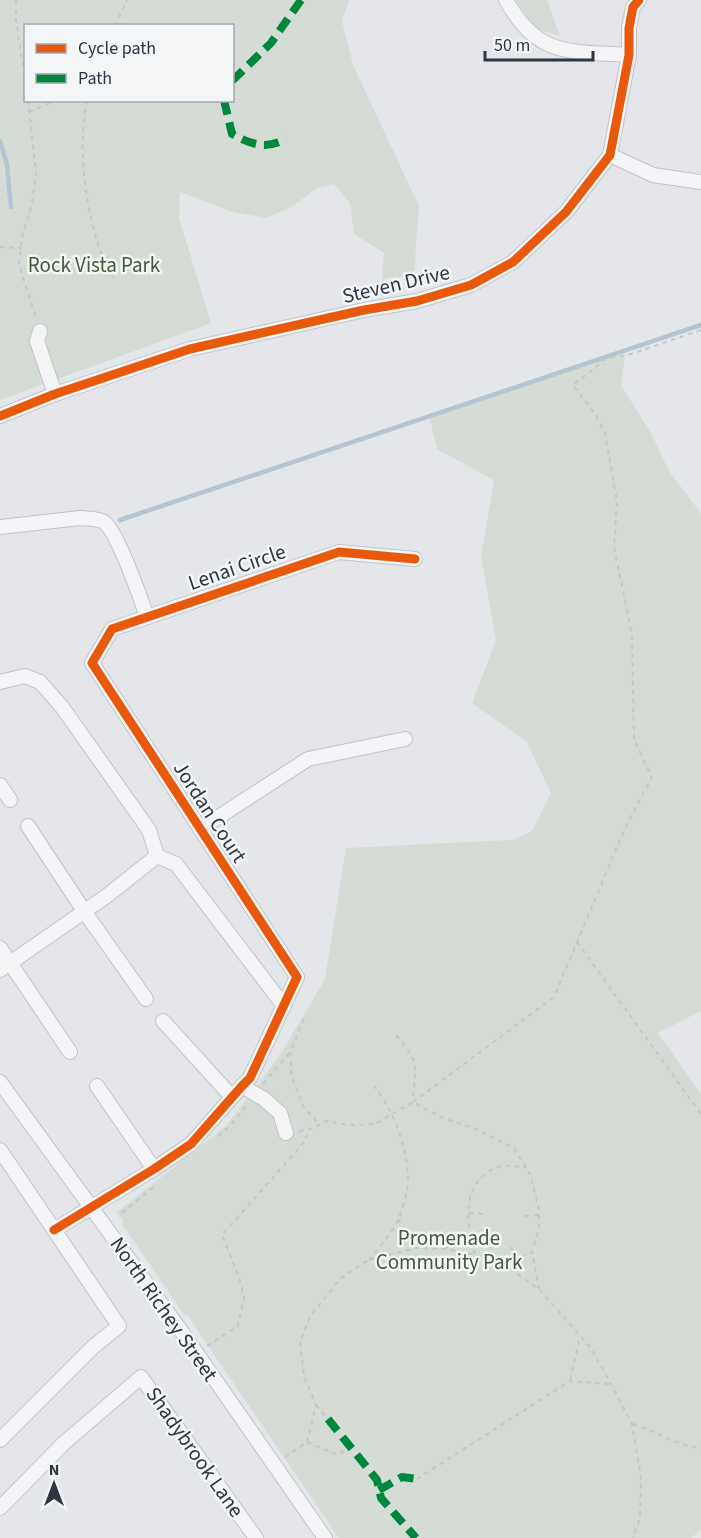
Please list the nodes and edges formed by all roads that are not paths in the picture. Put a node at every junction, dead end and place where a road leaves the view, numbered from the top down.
1 (506, 0) edge
2 (636, 4) edge
3 (630, 55) junction
4 (610, 155) junction
5 (701, 182) edge
6 (40, 331) road end
7 (55, 394) junction
8 (0, 416) edge
9 (0, 527) edge
10 (415, 559) dead end
11 (147, 617) junction
12 (92, 662) joint
13 (0, 682) edge
14 (405, 739) dead end
15 (0, 785) edge
16 (10, 801) dead end
17 (28, 826) dead end
18 (200, 829) junction
19 (156, 856) junction
20 (84, 911) junction
21 (0, 948) edge
22 (5, 966) edge
23 (146, 999) dead end
24 (284, 1006) junction
25 (163, 1021) dead end
26 (70, 1052) dead end
27 (0, 1082) edge
28 (97, 1086) dead end
29 (242, 1086) junction
30 (232, 1097) junction
31 (285, 1133) road end
32 (0, 1150) edge
33 (154, 1169) junction
34 (91, 1207) junction
35 (54, 1230) junction
36 (0, 1440) edge
37 (0, 1508) edge
38 (255, 1538) edge
39 (325, 1538) edge

1 - 3 street
2 - 3 street, Steven Drive
3 - 4 street, Steven Drive
4 - 5 street
4 - 7 street, Steven Drive
6 - 7 street
7 - 8 street, Steven Drive
9 - 11 street
10 - 11 street, Lenai Circle
11 - 12 street, Lenai Circle
12 - 18 street, Jordan Court
13 - 19 street
14 - 18 street
15 - 16 street
17 - 20 street
18 - 24 street, Jordan Court
19 - 20 street
19 - 24 street
20 - 22 street
20 - 23 street
21 - 22 street
22 - 26 street
24 - 29 street
25 - 30 street
27 - 34 street, North Richey Street
28 - 33 street
29 - 30 street
29 - 31 street
30 - 33 street
32 - 35 street
33 - 34 street
34 - 35 street
34 - 39 street, North Richey Street
35 - 36 street
37 - 38 street, Shadybrook Lane

